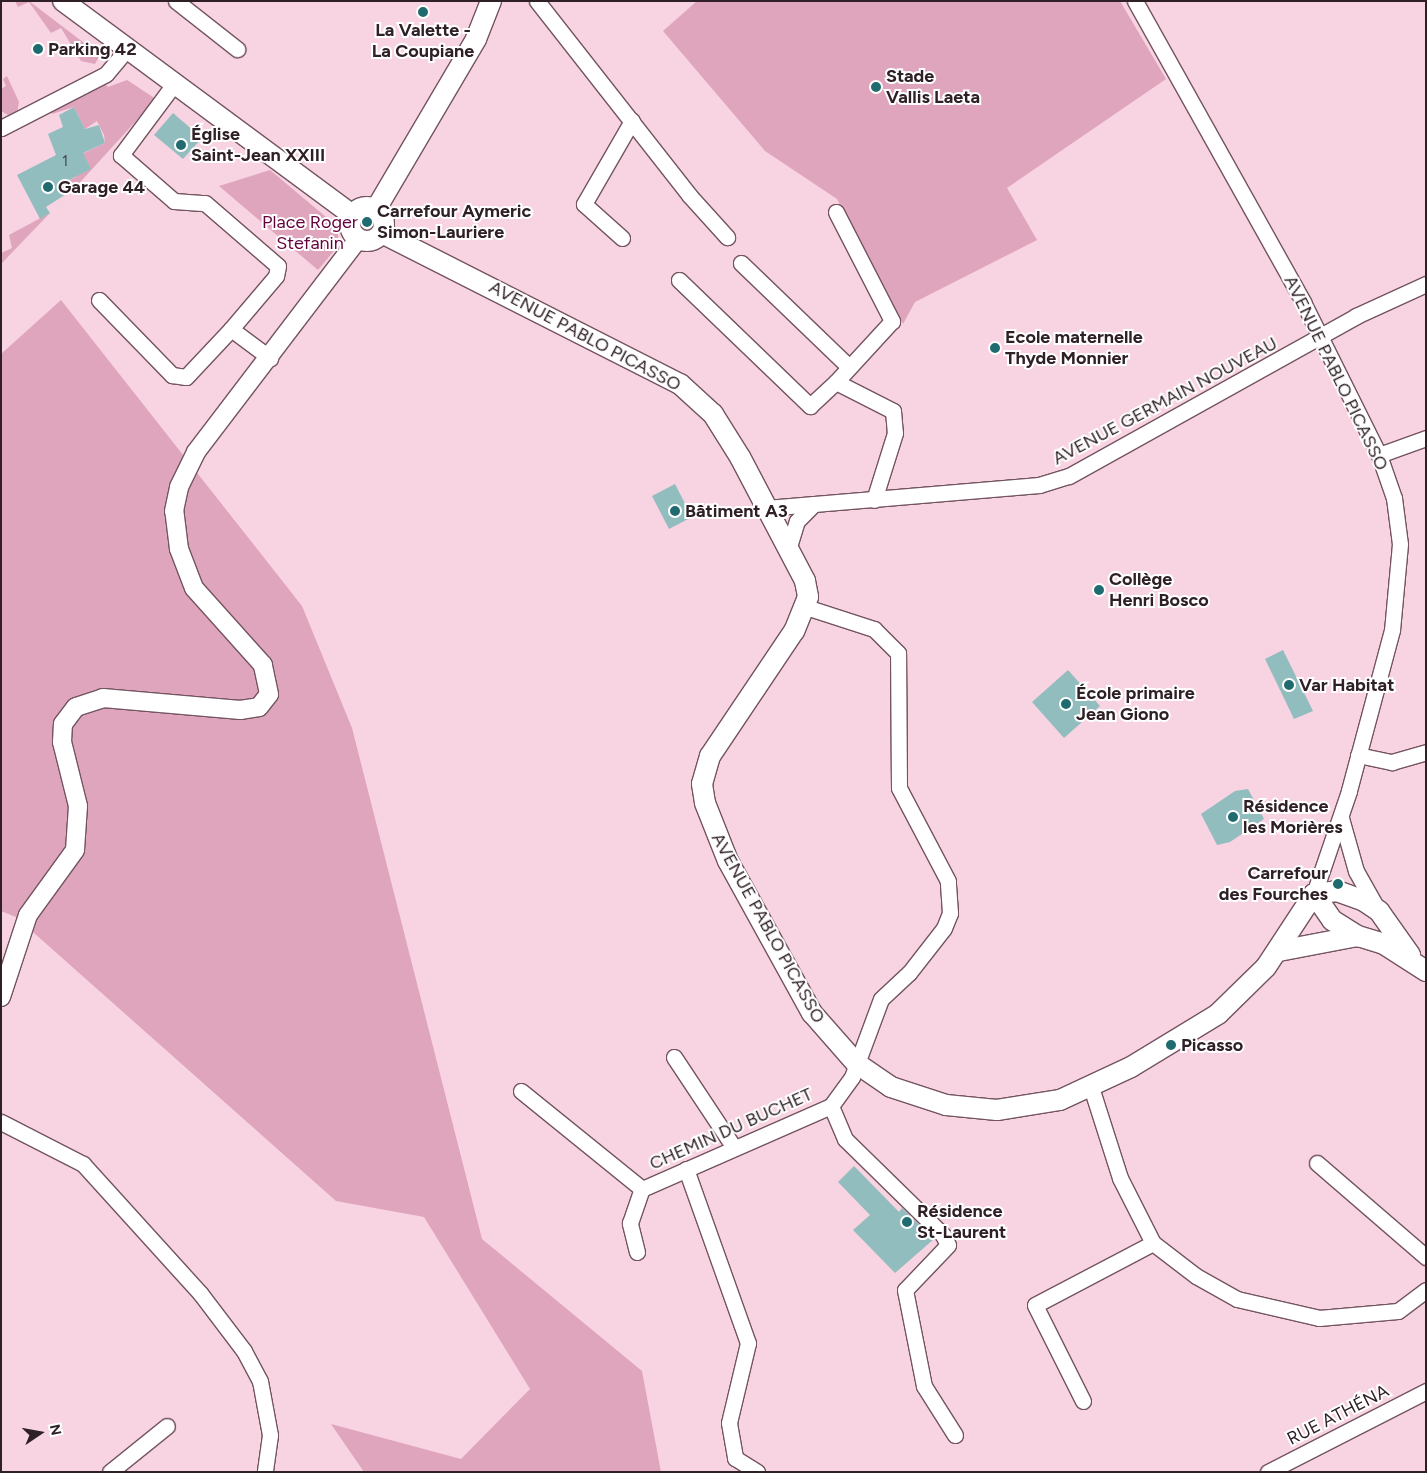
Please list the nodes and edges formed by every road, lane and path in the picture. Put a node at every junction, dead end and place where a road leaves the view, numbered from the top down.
1 (63, 1) edge
2 (176, 1) edge
3 (491, 1) edge
4 (537, 1) edge
5 (1136, 1) edge
6 (127, 49) junction
7 (236, 50) dead end
8 (174, 84) junction
9 (632, 122) junction
10 (1, 128) edge
11 (376, 208) junction
12 (836, 212) dead end
13 (352, 215) junction
14 (382, 233) junction
15 (727, 237) dead end
16 (622, 238) dead end
17 (358, 239) junction
18 (741, 263) dead end
19 (679, 280) dead end
20 (1426, 284) edge
21 (99, 300) dead end
22 (231, 329) junction
23 (1321, 337) junction
24 (270, 358) junction
25 (850, 367) junction
26 (836, 382) junction
27 (1426, 438) edge
28 (1379, 455) junction
29 (874, 500) junction
30 (814, 504) junction
31 (766, 508) junction
32 (788, 550) junction
33 (806, 607) junction
34 (1426, 752) edge
35 (1358, 755) junction
36 (1340, 817) junction
37 (1314, 894) junction
38 (1378, 911) junction
39 (1358, 936) junction
40 (1279, 950) junction
41 (1420, 966) edge
42 (1, 997) edge
43 (674, 1057) dead end
44 (856, 1063) junction
45 (1091, 1087) junction
46 (521, 1091) dead end
47 (831, 1106) junction
48 (1, 1122) edge
49 (733, 1146) junction
50 (1317, 1163) dead end
51 (686, 1169) junction
52 (642, 1189) junction
53 (1153, 1243) junction
54 (637, 1252) dead end
55 (1426, 1257) edge
56 (1426, 1290) edge
57 (1426, 1391) edge
58 (1083, 1401) dead end
59 (167, 1426) dead end
60 (955, 1436) dead end
61 (110, 1472) edge
62 (265, 1472) edge
63 (757, 1472) edge
64 (1268, 1472) edge

1 - 6 main road
2 - 7 street
3 - 11 main road
4 - 9 street
5 - 23 street, AVENUE PABLO PICASSO
6 - 8 main road
6 - 10 street
8 - 13 main road
8 - 22 street
9 - 15 street
9 - 16 street
11 - 13 main road
11 - 14 main road
12 - 25 street
13 - 17 main road
14 - 17 main road
14 - 31 main road, AVENUE PABLO PICASSO
17 - 24 street
18 - 25 street
19 - 26 street
20 - 23 street, AVENUE GERMAIN NOUVEAU
21 - 22 street
22 - 24 street
23 - 28 street, AVENUE PABLO PICASSO
23 - 29 street, AVENUE GERMAIN NOUVEAU
24 - 42 street
25 - 26 street
26 - 29 street
27 - 28 street
28 - 35 street, AVENUE PABLO PICASSO
29 - 30 street, AVENUE GERMAIN NOUVEAU
30 - 31 street, AVENUE GERMAIN NOUVEAU
30 - 32 street
31 - 32 main road, AVENUE PABLO PICASSO
32 - 33 main road, AVENUE PABLO PICASSO
33 - 44 main road, AVENUE PABLO PICASSO
33 - 44 street, CHEMIN DU BUCHET
34 - 35 street
35 - 36 street, AVENUE PABLO PICASSO
36 - 37 street, AVENUE PABLO PICASSO
36 - 38 street
37 - 38 main road
37 - 39 main road
37 - 40 main road, AVENUE PABLO PICASSO
38 - 41 main road
39 - 40 main road
39 - 41 main road
40 - 45 main road, AVENUE PABLO PICASSO
43 - 49 street
44 - 45 main road, AVENUE PABLO PICASSO
44 - 47 street, CHEMIN DU BUCHET
45 - 53 street
46 - 52 street, CHEMIN DU BUCHET
47 - 49 street, CHEMIN DU BUCHET
47 - 60 street
48 - 62 street
49 - 51 street, CHEMIN DU BUCHET
50 - 55 street
51 - 52 street, CHEMIN DU BUCHET
51 - 63 street
52 - 54 street
53 - 56 street
53 - 58 street
57 - 64 street, RUE ATHÉNA
59 - 61 street

